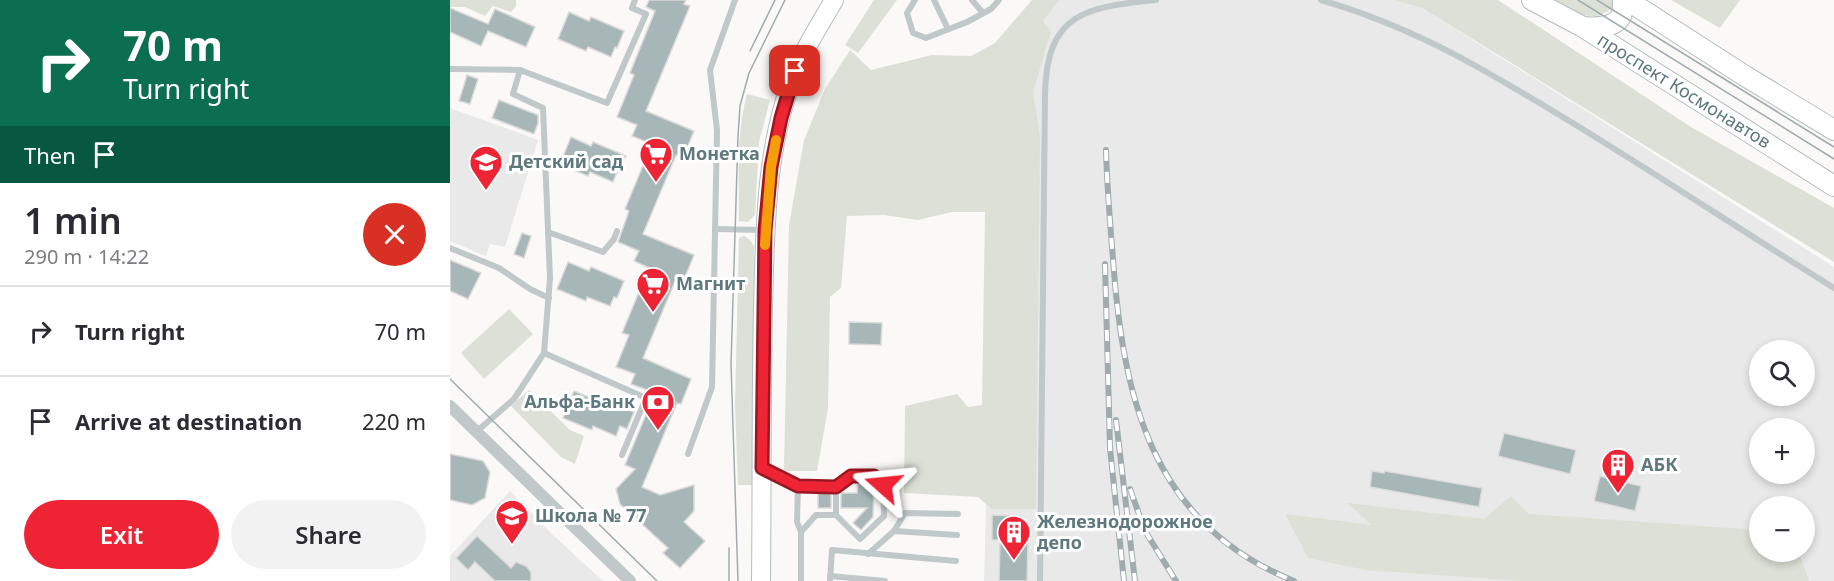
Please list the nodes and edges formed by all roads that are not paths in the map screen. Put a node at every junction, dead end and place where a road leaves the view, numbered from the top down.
1 (635, 0) edge
2 (735, 0) edge
3 (834, 0) edge
4 (915, 0) edge
5 (934, 0) edge
6 (972, 0) edge
7 (999, 0) edge
8 (1156, 0) edge
9 (1321, 0) edge
10 (1532, 0) edge
11 (1625, 0) edge
12 (983, 13) junction
13 (1583, 27) junction
14 (948, 29) junction
15 (450, 69) edge
16 (520, 70) junction
17 (1834, 130) edge
18 (1834, 186) edge
19 (715, 229) junction
20 (765, 230) junction
21 (617, 231) dead end
22 (548, 232) junction
23 (450, 248) edge
24 (1834, 288) edge
25 (549, 298) junction
26 (544, 352) junction
27 (450, 406) edge
28 (476, 432) junction
29 (688, 454) dead end
30 (622, 455) dead end
31 (762, 468) junction
32 (798, 486) junction
33 (836, 487) junction
34 (958, 514) dead end
35 (836, 515) junction
36 (894, 531) junction
37 (801, 532) junction
38 (957, 535) dead end
39 (868, 554) junction
40 (956, 561) dead end
41 (830, 579) edge
42 (630, 581) edge
43 (761, 581) edge
44 (801, 581) edge
45 (885, 581) edge
46 (1040, 581) edge

1 - 16 lane
2 - 19 lane
3 - 20 main road
4 - 14 lane
5 - 14 lane
6 - 12 lane
7 - 12 lane
8 - 46 lane
9 - 24 lane
10 - 13 main road, проспект Космонавтов
11 - 13 main road
11 - 17 main road
12 - 14 lane
13 - 18 main road, проспект Космонавтов
15 - 16 lane
16 - 22 lane
19 - 20 lane
19 - 29 lane
20 - 31 main road
21 - 22 lane
22 - 25 lane
23 - 25 lane
25 - 26 lane
26 - 28 lane
26 - 30 lane
27 - 28 street
28 - 42 street
31 - 32 lane
31 - 43 main road
32 - 33 lane
32 - 37 lane
33 - 35 lane
33 - 35 lane
34 - 36 lane
35 - 37 lane
36 - 38 lane
36 - 39 lane
37 - 44 lane
39 - 40 lane
39 - 41 lane
41 - 45 lane

